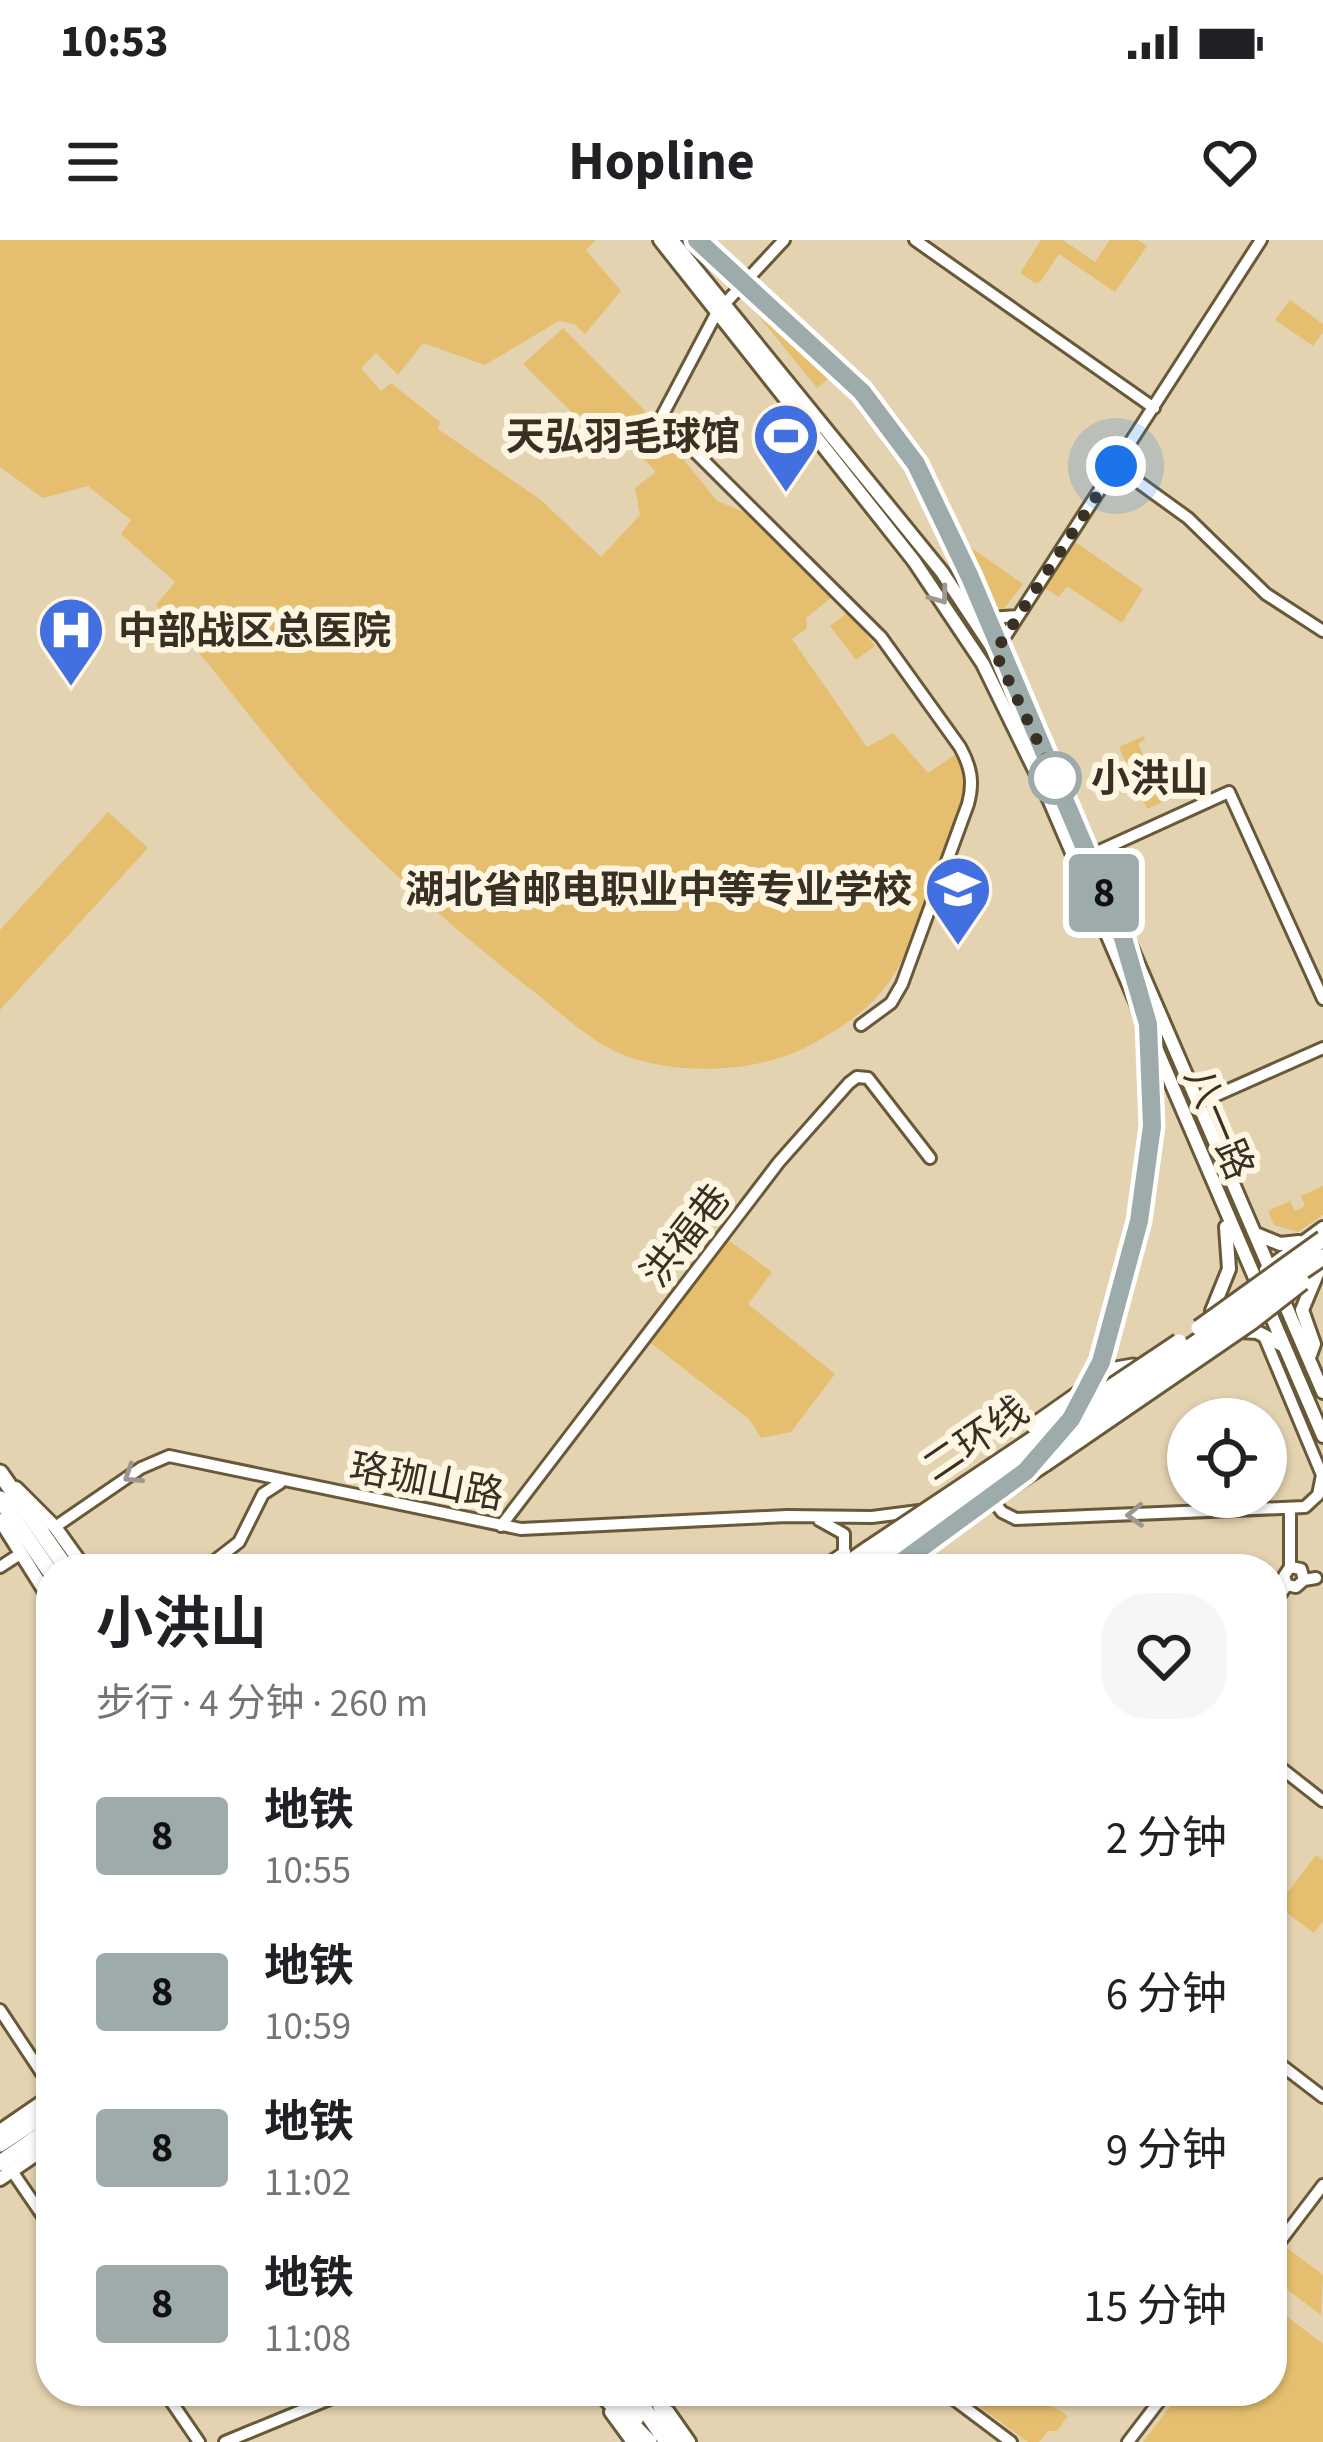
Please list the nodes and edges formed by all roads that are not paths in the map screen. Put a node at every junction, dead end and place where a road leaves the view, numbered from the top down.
1 (660, 240) edge
2 (672, 240) edge
3 (784, 240) edge
4 (915, 240) edge
5 (1261, 240) edge
6 (720, 308) junction
7 (1154, 408) junction
8 (1116, 466) junction
9 (1018, 616) junction
10 (975, 619) junction
11 (1323, 631) edge
12 (995, 652) junction
13 (1090, 855) junction
14 (1075, 862) junction
15 (1323, 999) edge
16 (861, 1024) dead end
17 (1323, 1048) edge
18 (1198, 1103) junction
19 (930, 1158) dead end
20 (1215, 1186) junction
21 (1323, 1228) edge
22 (1256, 1234) junction
23 (1314, 1240) edge
24 (1322, 1265) edge
25 (1270, 1267) junction
26 (1254, 1279) junction
27 (1283, 1295) junction
28 (1266, 1306) junction
29 (1212, 1311) junction
30 (1227, 1333) junction
31 (1264, 1334) junction
32 (1284, 1346) junction
33 (1310, 1357) junction
34 (1132, 1367) junction
35 (1323, 1392) edge
36 (1323, 1436) edge
37 (0, 1472) edge
38 (283, 1482) junction
39 (989, 1491) junction
40 (0, 1499) edge
41 (1292, 1509) junction
42 (919, 1511) junction
43 (811, 1516) junction
44 (0, 1520) edge
45 (501, 1526) junction
46 (56, 1527) junction
47 (869, 1549) junction
48 (20, 1553) junction
49 (38, 1554) edge
50 (57, 1554) edge
51 (75, 1554) edge
52 (223, 1554) edge
53 (841, 1554) edge
54 (854, 1554) edge
55 (859, 1554) edge
56 (884, 1554) edge
57 (901, 1554) edge
58 (0, 1567) edge
59 (1305, 1574) edge
60 (36, 1577) edge
61 (1287, 1773) edge
62 (1323, 1801) edge
63 (0, 2010) edge
64 (36, 2067) edge
65 (1287, 2069) edge
66 (1323, 2096) edge
67 (36, 2103) edge
68 (36, 2120) edge
69 (0, 2131) edge
70 (36, 2142) edge
71 (0, 2144) edge
72 (36, 2153) edge
73 (4, 2171) edge
74 (1323, 2185) edge
75 (36, 2210) edge
76 (1287, 2232) edge
77 (174, 2406) edge
78 (313, 2406) edge
79 (608, 2406) edge
80 (614, 2406) edge
81 (627, 2406) edge
82 (643, 2406) edge
83 (663, 2406) edge
84 (667, 2406) edge
85 (964, 2406) edge
86 (1156, 2406) edge
87 (199, 2442) edge
88 (225, 2442) edge
89 (632, 2442) edge
90 (651, 2442) edge
91 (671, 2442) edge
92 (689, 2442) edge
93 (1011, 2442) edge
94 (1128, 2442) edge

1 - 6 main road, 八一路
2 - 6 main road, 八一路
3 - 6 street
4 - 7 street
5 - 7 street
6 - 10 main road, 八一路
6 -> 14 main road, 八一路
6 - 16 street
7 - 8 street
8 - 9 street
8 - 11 street
9 - 10 street
9 - 12 street
10 - 12 main road, 八一路
12 - 13 main road, 八一路
13 - 14 street
13 - 15 street
13 - 18 main road, 八一路
14 - 20 main road, 八一路
17 - 18 street
18 - 22 main road, 八一路
19 - 45 street, 洪福巷
20 - 26 main road, 八一路
20 - 29 main road
21 - 23 main road
22 - 23 main road
22 - 25 main road, 八一路
23 - 25 main road
23 - 47 highway, 二环线, bridge
24 - 27 main road
24 - 33 main road
24 - 39 highway, bridge
24 - 56 highway, 二环线, bridge
25 - 26 main road
25 - 27 main road, 八一路
26 - 28 main road, 八一路
26 - 29 main road
27 - 28 main road
27 - 33 main road, 八一路
28 - 30 main road
28 - 32 main road, 八一路
29 - 34 main road
30 - 31 main road
30 - 39 main road
31 - 32 main road
31 - 41 street
32 - 36 main road, 八一路
33 - 35 main road, 八一路
34 - 42 main road
34 - 47 highway, bridge
37 - 46 main road
37 - 50 highway
38 - 45 street, 珞珈山路
38 -> 46 street, 珞珈山路
38 - 52 street
41 -> 39 street
39 - 57 main road
40 - 49 highway
41 - 59 street
42 - 43 street, 珞珈山路
42 - 54 main road
43 - 45 street, 珞珈山路
43 - 53 street
44 - 48 main road
46 - 51 main road
47 - 55 highway, 二环线
48 - 58 street
48 - 60 main road
61 - 62 street
63 - 64 street
65 - 66 street
67 - 69 main road
68 - 71 highway
70 - 73 highway
72 - 73 main road
73 - 75 street
74 - 76 street
77 - 87 street
78 - 88 street
79 - 89 main road
80 - 90 highway
81 - 90 highway
82 - 91 highway
83 - 91 highway
84 - 92 main road
85 - 93 street
86 - 94 street

